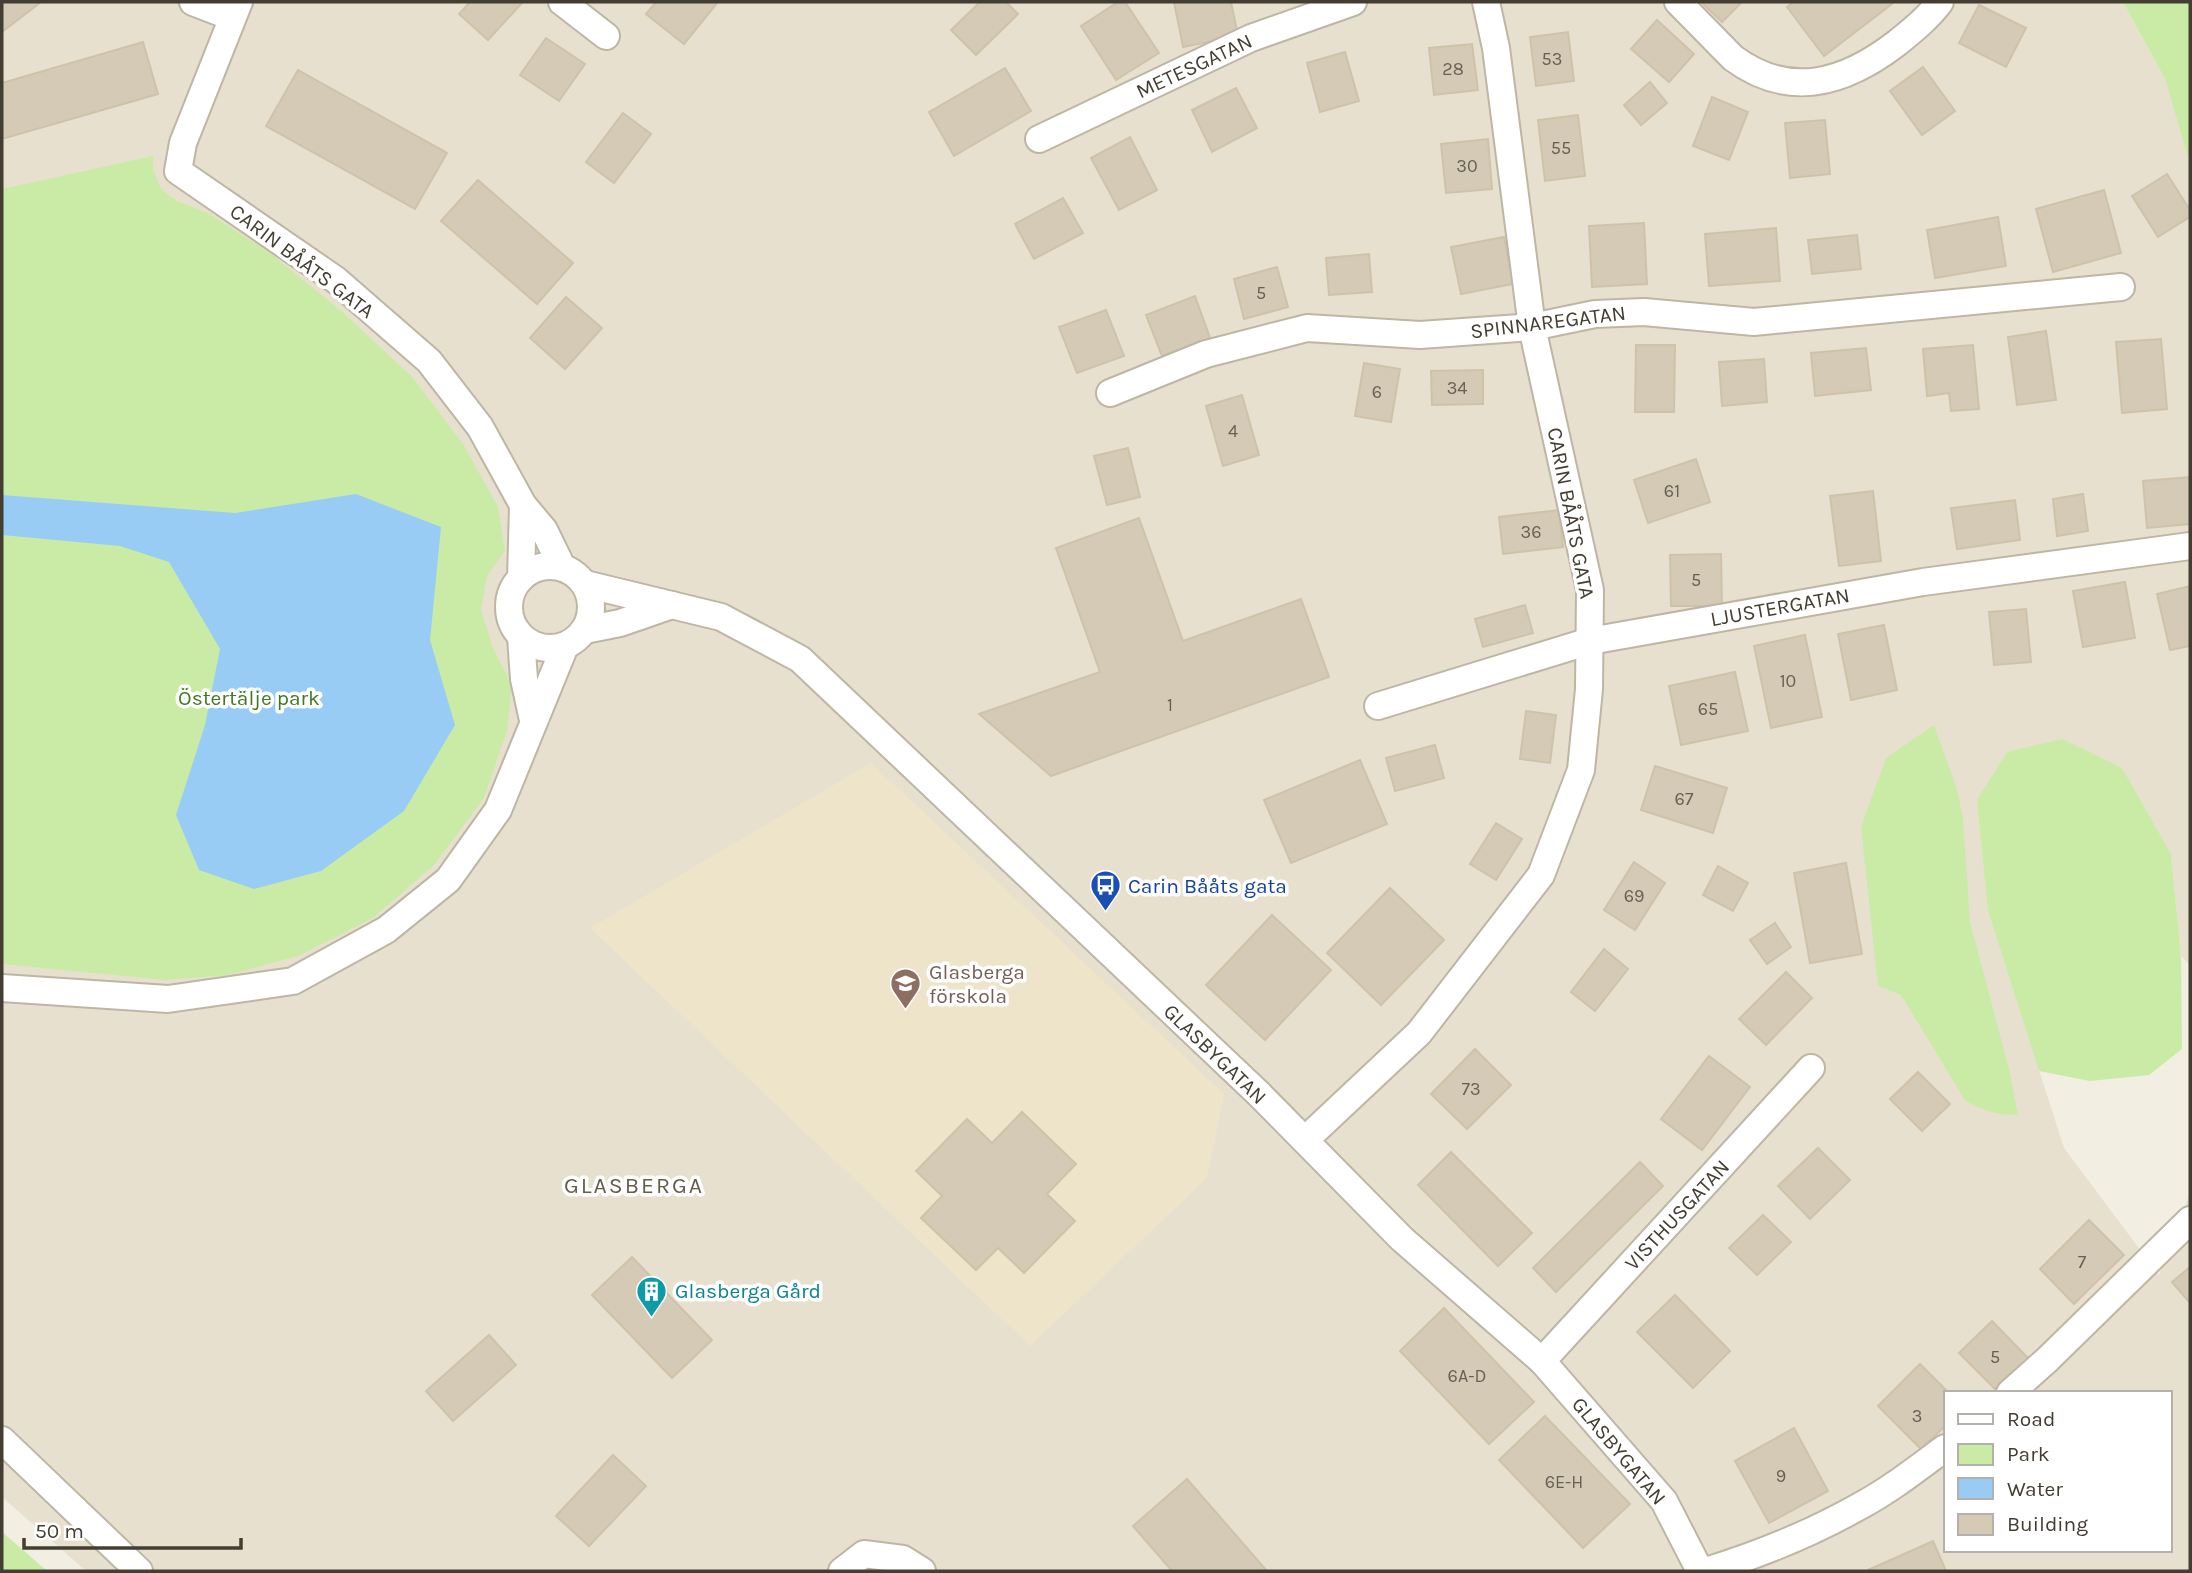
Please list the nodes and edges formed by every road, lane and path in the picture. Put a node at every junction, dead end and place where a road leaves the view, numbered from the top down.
1 (192, 2) edge
2 (562, 2) edge
3 (1353, 2) edge
4 (1486, 2) edge
5 (1678, 2) edge
6 (1940, 2) edge
7 (235, 9) edge
8 (606, 37) dead end
9 (1039, 139) dead end
10 (2121, 287) dead end
11 (1532, 327) junction
12 (1110, 393) dead end
13 (523, 505) junction
14 (2190, 546) edge
15 (562, 568) junction
16 (521, 578) junction
17 (585, 584) junction
18 (672, 605) junction
19 (585, 630) junction
20 (521, 637) junction
21 (1590, 641) junction
22 (565, 646) junction
23 (1378, 706) dead end
24 (533, 720) junction
25 (2, 988) edge
26 (1811, 1068) dead end
27 (1305, 1140) junction
28 (2190, 1220) edge
29 (1542, 1361) junction
30 (2012, 1391) edge
31 (2, 1440) edge
32 (1944, 1449) edge
33 (139, 1571) edge
34 (842, 1571) edge
35 (922, 1571) edge
36 (1700, 1571) edge
37 (1706, 1571) edge

1 - 7 street
2 - 8 street
3 - 9 street, METESGATAN
4 - 11 street, CARIN BÅÅTS GATA
5 - 6 street
7 - 13 street, CARIN BÅÅTS GATA
10 - 11 street, SPINNAREGATAN
11 - 12 street, SPINNAREGATAN
11 - 21 street, CARIN BÅÅTS GATA
13 - 15 street, CARIN BÅÅTS GATA
13 - 16 street
14 - 21 street, LJUSTERGATAN
15 - 16 street
15 - 17 street
16 - 20 street
17 - 18 street, GLASBYGATAN
17 - 19 street
18 - 19 street
18 - 27 street, GLASBYGATAN
19 - 22 street
20 - 22 street
20 - 24 street
21 - 23 street, LJUSTERGATAN
21 - 27 street, CARIN BÅÅTS GATA
22 - 24 street
24 - 25 street
26 - 29 street, VISTHUSGATAN
27 - 29 street, GLASBYGATAN
28 - 30 street
29 - 36 street, GLASBYGATAN
31 - 33 street
32 - 37 street
34 - 35 street

